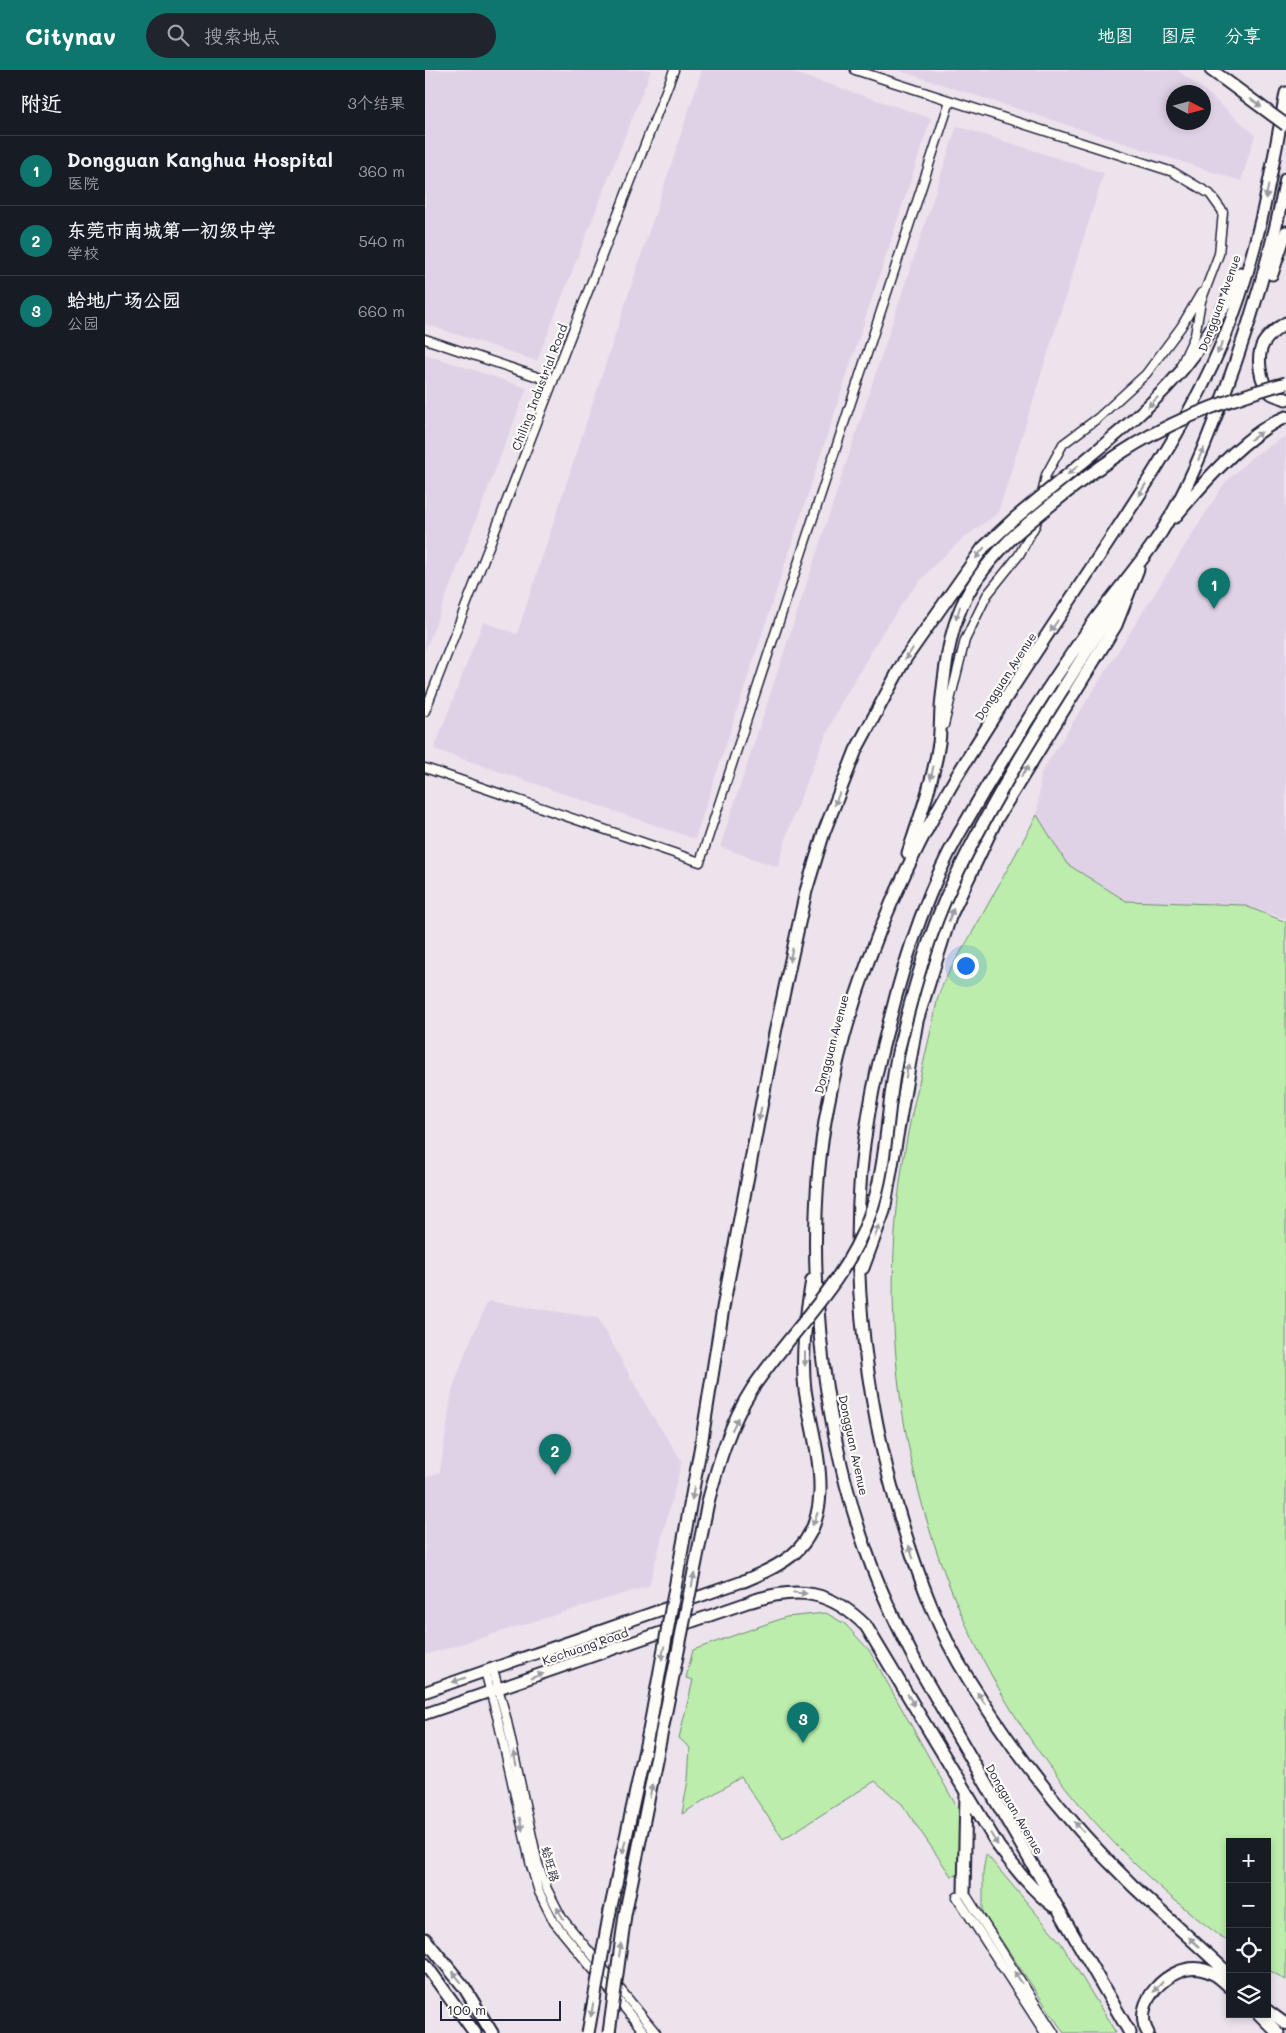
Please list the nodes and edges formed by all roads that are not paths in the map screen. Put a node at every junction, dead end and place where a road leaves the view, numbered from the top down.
1 (673, 70) edge
2 (855, 70) edge
3 (1211, 70) edge
4 (1286, 93) edge
5 (950, 101) junction
6 (1286, 125) edge
7 (1286, 179) edge
8 (1259, 228) junction
9 (1286, 232) edge
10 (1211, 276) junction
11 (1286, 323) edge
12 (425, 339) edge
13 (1243, 348) junction
14 (1174, 380) junction
15 (553, 382) junction
16 (1286, 382) edge
17 (1286, 399) edge
18 (1286, 417) edge
19 (1151, 547) junction
20 (1141, 562) junction
21 (983, 568) junction
22 (936, 613) junction
23 (425, 711) edge
24 (939, 743) junction
25 (425, 768) edge
26 (888, 910) junction
27 (816, 1258) junction
28 (859, 1276) junction
29 (744, 1581) joint
30 (752, 1601) joint
31 (489, 1670) junction
32 (495, 1690) junction
33 (425, 1692) edge
34 (425, 1714) edge
35 (966, 1794) junction
36 (960, 1895) junction
37 (1057, 1908) junction
38 (425, 1939) edge
39 (425, 1964) edge
40 (1227, 1973) edge
41 (1226, 1984) edge
42 (1271, 2013) edge
43 (1263, 2018) edge
44 (1269, 2018) edge
45 (1286, 2024) edge
46 (475, 2033) edge
47 (492, 2033) edge
48 (588, 2033) edge
49 (609, 2033) edge
50 (645, 2033) edge
51 (656, 2033) edge
52 (1045, 2033) edge
53 (1054, 2033) edge
54 (1131, 2033) edge
55 (1148, 2033) edge
56 (1280, 2033) edge

1 - 15 street, Chiling Industrial Road
2 - 5 street
3 -> 6 highway, bridge
4 -> 8 highway, Dongguan Avenue
5 - 10 street
5 - 25 street
7 - 13 highway, Dongguan Avenue
8 - 14 highway
8 -> 26 highway, Dongguan Avenue
9 - 13 highway
10 - 14 street
10 - 24 street
11 - 17 highway
12 - 15 street
19 -> 13 highway, Dongguan Avenue
14 -> 22 highway, bridge
15 - 23 street, Chiling Industrial Road
16 - 21 highway, bridge
19 -> 18 highway
19 - 20 highway, Dongguan Avenue
28 -> 20 highway
20 - 28 highway, Dongguan Avenue
49 -> 20 highway, bridge
21 - 22 highway
21 -> 24 highway
22 -> 48 highway, bridge
24 -> 26 highway
26 - 27 highway, Dongguan Avenue
27 -> 29 highway
27 - 37 highway, Dongguan Avenue
40 -> 28 highway, Dongguan Avenue
29 - 31 main road, Kechuang Road
32 -> 30 main road, Kechuang Road
30 -> 35 highway
31 - 32 street, 蛤旺路
31 -> 33 main road, Kechuang Road
32 - 34 main road, Kechuang Road
32 -> 50 street, 蛤旺路
51 -> 32 street, 蛤旺路
35 - 36 highway
35 -> 37 highway
36 - 52 street
53 -> 36 street
37 - 54 highway, Dongguan Avenue
47 -> 38 highway
39 - 46 highway
41 -> 55 highway
42 - 45 main road
43 - 56 highway
44 - 56 highway

